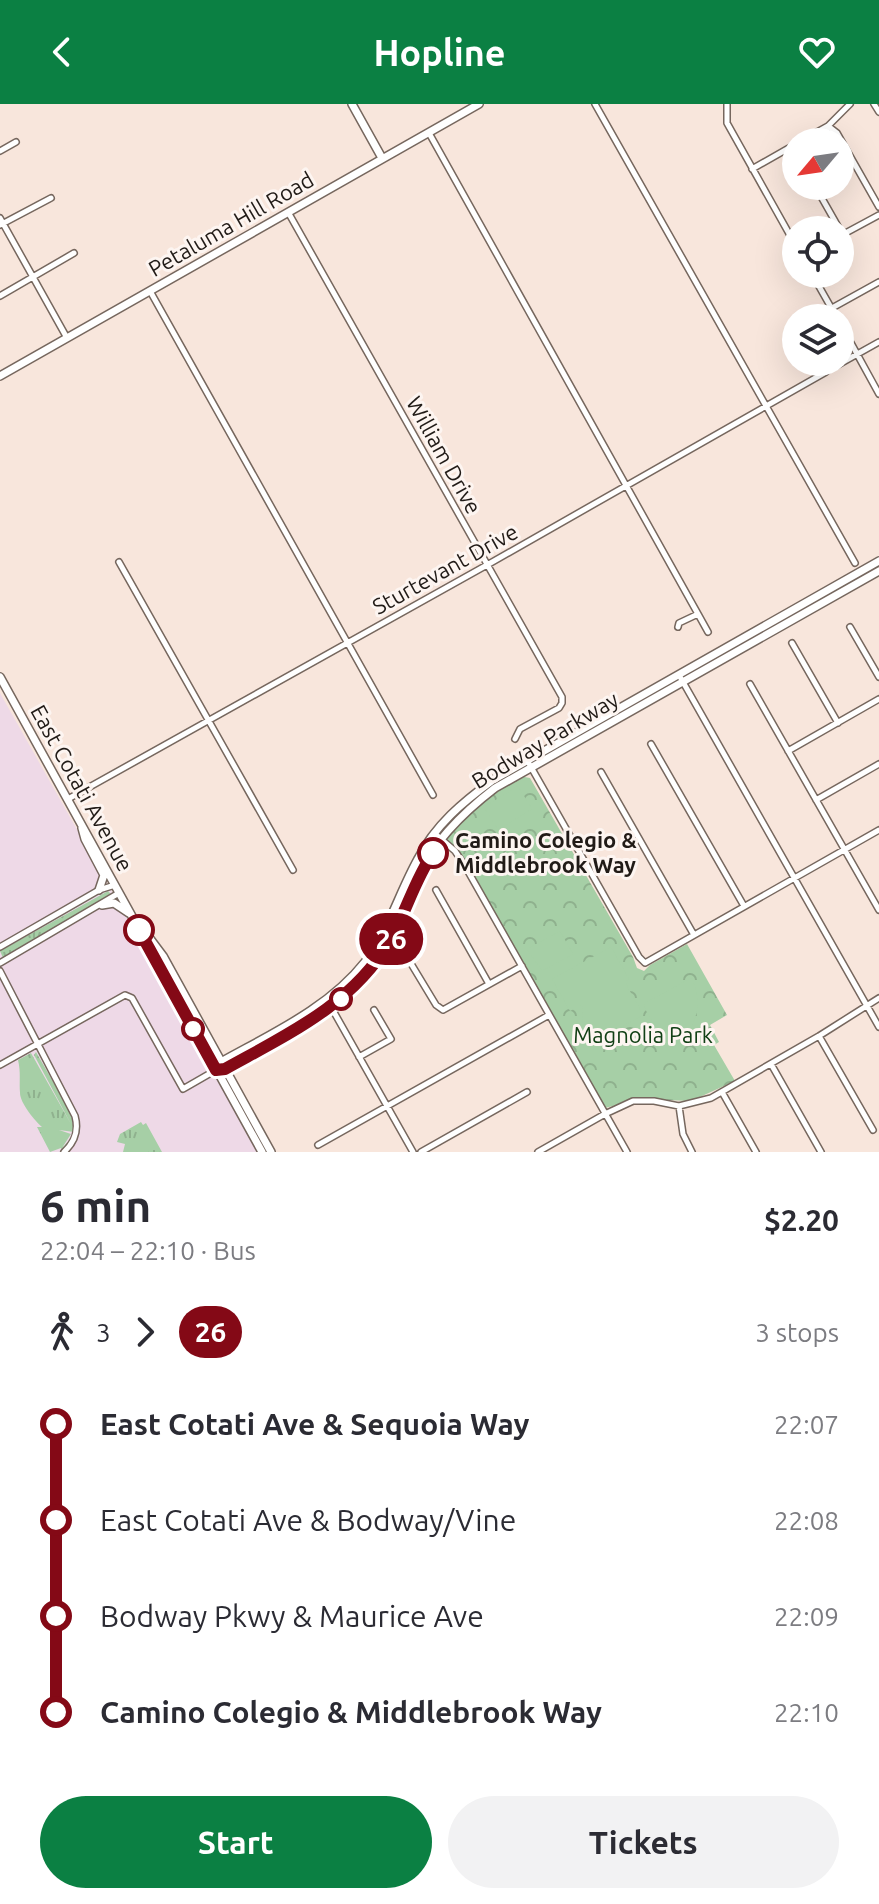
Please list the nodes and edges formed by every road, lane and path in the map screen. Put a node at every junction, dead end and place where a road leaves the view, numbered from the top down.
1 (352, 104) edge
2 (479, 104) edge
3 (595, 104) edge
4 (727, 104) edge
5 (850, 104) edge
6 (874, 104) edge
7 (879, 112) edge
8 (828, 126) junction
9 (825, 128) edge
10 (428, 132) junction
11 (16, 142) dead end
12 (0, 151) edge
13 (782, 153) edge
14 (382, 158) junction
15 (752, 169) junction
16 (51, 198) dead end
17 (879, 207) edge
18 (288, 212) junction
19 (879, 215) edge
20 (1, 222) edge
21 (782, 222) edge
22 (854, 227) edge
23 (74, 253) dead end
24 (33, 277) junction
25 (879, 282) edge
26 (150, 291) junction
27 (0, 296) edge
28 (839, 304) edge
29 (67, 338) junction
30 (879, 342) edge
31 (854, 349) edge
32 (857, 355) junction
33 (854, 357) edge
34 (0, 376) edge
35 (819, 376) edge
36 (879, 394) edge
37 (766, 407) junction
38 (627, 484) junction
39 (879, 561) edge
40 (119, 562) dead end
41 (855, 563) dead end
42 (487, 565) junction
43 (879, 571) edge
44 (698, 614) junction
45 (678, 627) dead end
46 (850, 627) dead end
47 (708, 632) dead end
48 (347, 642) junction
49 (792, 643) dead end
50 (0, 677) edge
51 (879, 677) edge
52 (681, 678) junction
53 (750, 684) dead end
54 (879, 699) edge
55 (209, 720) junction
56 (838, 723) junction
57 (515, 739) dead end
58 (651, 744) dead end
59 (788, 751) junction
60 (529, 763) junction
61 (879, 764) edge
62 (601, 772) dead end
63 (433, 795) dead end
64 (68, 799) junction
65 (816, 800) junction
66 (79, 818) junction
67 (879, 830) edge
68 (434, 833) junction
69 (442, 839) junction
70 (844, 849) junction
71 (293, 870) dead end
72 (794, 878) junction
73 (118, 889) junction
74 (99, 890) junction
75 (436, 890) dead end
76 (102, 905) junction
77 (744, 906) junction
78 (879, 910) edge
79 (132, 916) junction
80 (694, 935) junction
81 (0, 947) edge
82 (407, 957) dead end
83 (0, 963) edge
84 (522, 966) junction
85 (0, 971) edge
86 (489, 984) junction
87 (879, 998) edge
88 (328, 1004) junction
89 (866, 1006) junction
90 (374, 1010) dead end
91 (549, 1015) junction
92 (879, 1027) edge
93 (819, 1036) junction
94 (36, 1044) junction
95 (359, 1057) junction
96 (771, 1064) junction
97 (0, 1065) edge
98 (221, 1067) junction
99 (527, 1092) dead end
100 (722, 1092) junction
101 (387, 1106) junction
102 (679, 1106) junction
103 (605, 1114) junction
104 (873, 1130) dead end
105 (318, 1145) dead end
106 (64, 1152) edge
107 (262, 1152) edge
108 (271, 1152) edge
109 (413, 1152) edge
110 (421, 1152) edge
111 (538, 1152) edge
112 (627, 1152) edge
113 (692, 1152) edge
114 (756, 1152) edge
115 (821, 1152) edge

1 - 14 street
2 - 10 street, Petaluma Hill Road
3 - 37 street
4 - 15 street
5 - 8 street
6 - 7 street
8 - 9 street
8 - 17 street
10 - 14 street, Petaluma Hill Road
10 - 38 street
11 - 12 street
13 - 15 street
14 - 18 street, Petaluma Hill Road
15 - 21 street
16 - 20 street
18 - 26 street, Petaluma Hill Road
18 - 42 street, William Drive
19 - 22 street
20 - 24 street
23 - 24 street
24 - 27 street
24 - 29 street
25 - 28 street
26 - 29 street, Petaluma Hill Road
26 - 48 street
29 - 34 street, Petaluma Hill Road
30 - 32 street
31 - 32 street
32 - 33 street
32 - 36 street
35 - 37 street, Sturtevant Drive
37 - 38 street, Sturtevant Drive
37 - 41 street
38 - 42 street, Sturtevant Drive
38 - 44 street
39 - 52 street, Bodway Parkway
40 - 55 street
42 - 48 street, Sturtevant Drive
42 - 57 street, William Drive
43 - 52 street, Bodway Parkway
44 - 45 street
44 - 47 street
46 - 51 street
48 - 55 street, Sturtevant Drive
48 - 63 street
49 - 56 street
50 - 64 street, East Cotati Avenue
52 - 60 street, Bodway Parkway
52 - 72 street
53 - 59 street
54 - 56 street
55 - 64 street, Sturtevant Drive
55 - 71 street
56 - 59 street
58 - 77 street
59 - 65 street
60 - 68 street, Bodway Parkway
60 - 69 street, Bodway Parkway
60 - 80 street
61 - 65 street
62 - 80 street
64 - 66 street, East Cotati Avenue
65 - 70 street
66 - 73 street, East Cotati Avenue
66 - 74 street
67 - 70 street
68 - 69 street
68 - 88 street, Bodway Parkway
69 - 84 street
69 - 88 street, Bodway Parkway
70 - 72 street
70 - 78 street
72 - 77 street
72 - 89 street
73 - 74 street
73 - 76 street
73 - 79 street, East Cotati Avenue
74 - 81 street
75 - 86 street
76 - 79 street
76 - 83 street
77 - 80 street
79 - 98 street, East Cotati Avenue
82 - 86 street
84 - 86 street
84 - 91 street
85 - 94 street
87 - 89 street
88 - 95 street
88 - 98 street, Bodway Parkway
89 - 92 street
89 - 93 street
90 - 95 street
91 - 101 street
91 - 103 street
93 - 96 street
93 - 104 street
94 - 97 street
94 - 98 street
94 - 106 street
95 - 101 street
96 - 100 street
96 - 115 street
98 - 107 street, East Cotati Avenue
98 - 108 street, East Cotati Avenue
99 - 110 street
100 - 102 street
100 - 114 street
101 - 105 street
101 - 109 street
102 - 103 street
102 - 113 street
103 - 111 street
103 - 112 street

